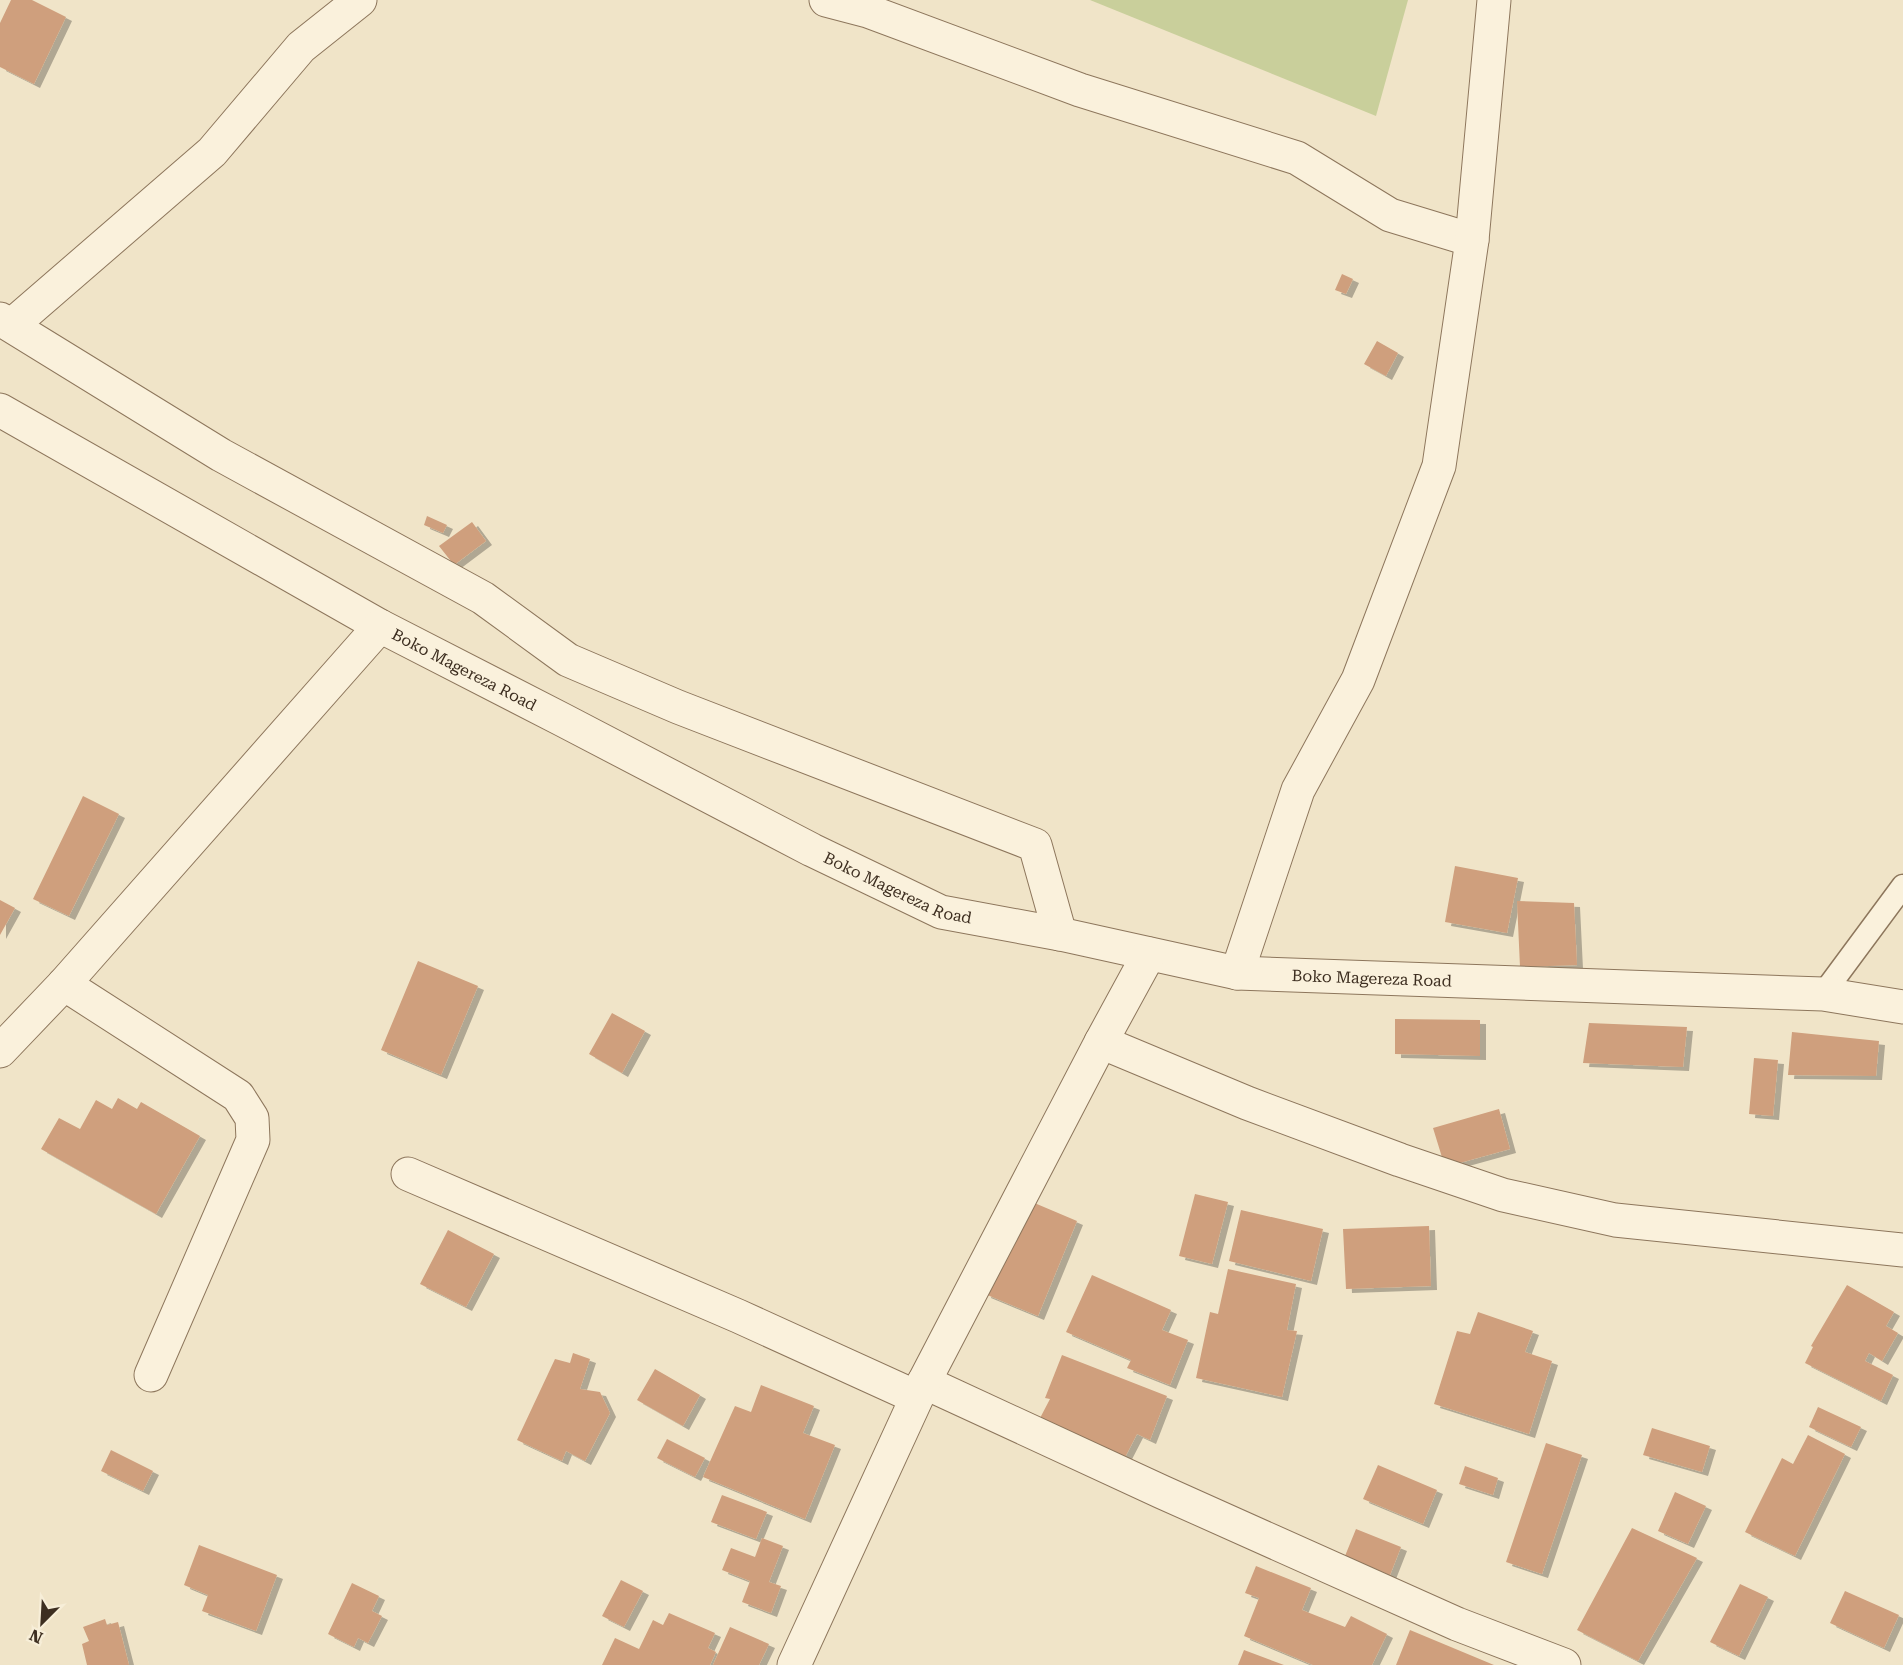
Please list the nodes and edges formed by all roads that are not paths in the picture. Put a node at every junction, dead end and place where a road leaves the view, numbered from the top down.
1 (360, 0) edge
2 (826, 0) edge
3 (1494, 0) edge
4 (1472, 240) junction
5 (6, 322) edge
6 (0, 410) edge
7 (380, 626) junction
8 (1903, 886) edge
9 (1060, 934) junction
10 (1149, 954) junction
11 (1237, 972) junction
12 (64, 984) junction
13 (1823, 994) junction
14 (1903, 1007) edge
15 (1101, 1042) junction
16 (0, 1051) edge
17 (408, 1174) dead end
18 (1903, 1250) edge
19 (151, 1375) dead end
20 (920, 1390) junction
21 (794, 1665) edge
22 (1564, 1665) edge

1 - 5 street
2 - 4 street
3 - 4 street
4 - 11 street
5 - 9 street
6 - 7 street, Boko Magereza Road
7 - 9 street, Boko Magereza Road
7 - 12 street
8 - 13 lane
9 - 10 street, Boko Magereza Road
10 - 11 street, Boko Magereza Road
10 - 15 street
11 - 13 street, Boko Magereza Road
12 - 16 street
12 - 19 street
13 - 14 street, Boko Magereza Road
15 - 18 street
15 - 20 street
17 - 20 street
20 - 21 street
20 - 22 street

